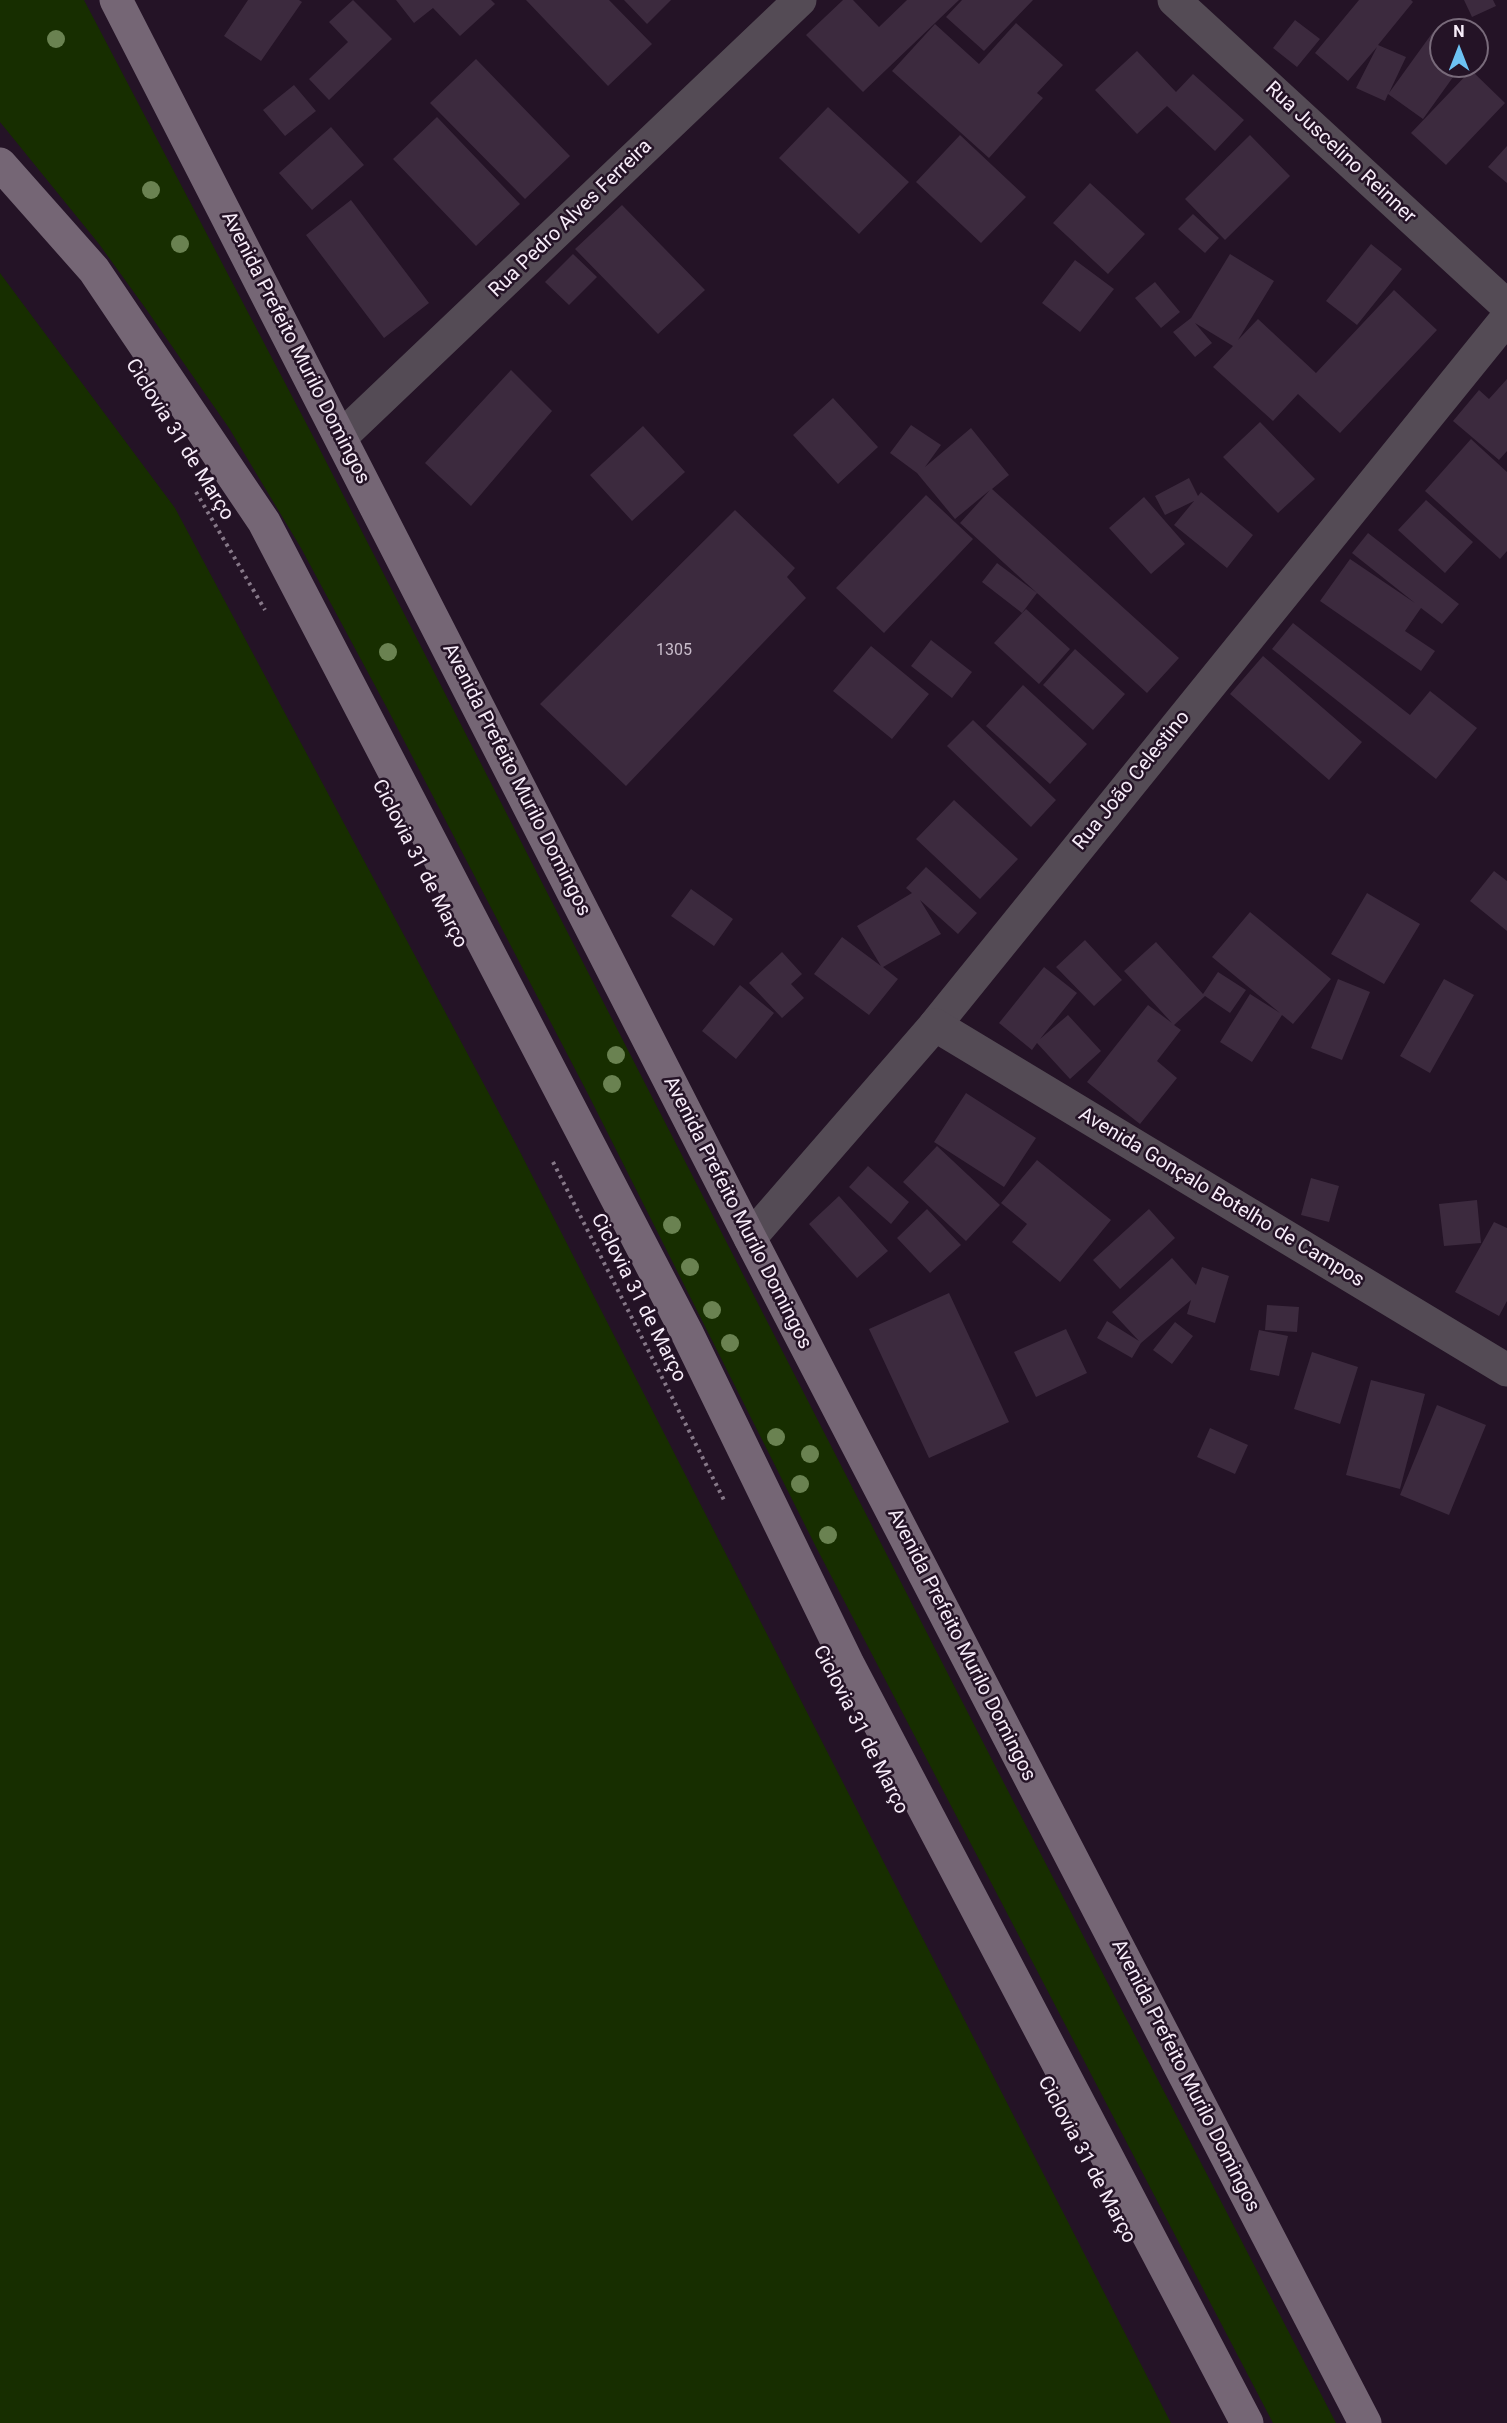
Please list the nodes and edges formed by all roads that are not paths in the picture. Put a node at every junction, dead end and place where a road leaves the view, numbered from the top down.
1 (116, 0) edge
2 (800, 0) edge
3 (1174, 0) edge
4 (0, 164) edge
5 (1507, 306) edge
6 (1507, 318) edge
7 (341, 437) junction
8 (935, 1025) junction
9 (750, 1238) junction
10 (1507, 1370) edge
11 (1247, 2423) edge
12 (1365, 2423) edge

1 - 7 main road, Avenida Prefeito Murilo Domingos
2 - 7 street, Rua Pedro Alves Ferreira
3 - 5 street, Rua Juscelino Reinner
4 - 11 main road
6 - 8 street, Rua João Celestino
7 - 9 main road, Avenida Prefeito Murilo Domingos
8 - 9 street, Rua João Celestino
8 - 10 street, Avenida Gonçalo Botelho de Campos
9 - 12 main road, Avenida Prefeito Murilo Domingos

